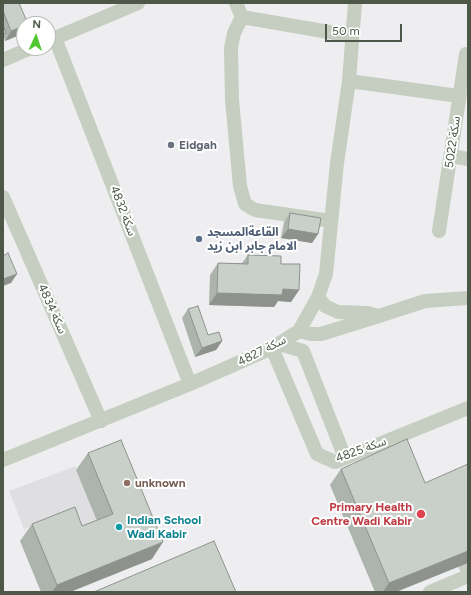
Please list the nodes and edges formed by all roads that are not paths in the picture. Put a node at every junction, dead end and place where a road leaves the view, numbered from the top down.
1 (138, 3) edge
2 (236, 3) edge
3 (355, 3) edge
4 (242, 17) junction
5 (352, 36) junction
6 (56, 37) edge
7 (56, 49) edge
8 (16, 54) edge
9 (468, 55) edge
10 (3, 60) edge
11 (349, 81) junction
12 (459, 96) junction
13 (451, 156) junction
14 (468, 159) edge
15 (3, 197) edge
16 (331, 221) junction
17 (439, 231) dead end
18 (318, 297) junction
19 (468, 298) edge
20 (380, 316) junction
21 (299, 331) junction
22 (276, 346) junction
23 (190, 384) junction
24 (468, 408) edge
25 (101, 421) junction
26 (346, 458) junction
27 (3, 460) edge
28 (451, 543) edge
29 (468, 571) edge
30 (468, 576) edge
31 (430, 592) edge

1 - 6 street
2 - 4 street
3 - 5 street, سكة 4827
4 - 5 street
4 - 16 street
5 - 11 street, سكة 4827
7 - 23 street, سكة 4832
8 - 10 street
9 - 12 street, سكة 5022
11 - 12 street
11 - 16 street, سكة 4827
12 - 13 street, سكة 5022
13 - 14 street
13 - 17 street, سكة 5022
15 - 25 street, سكة 4834
16 - 18 street, سكة 4827
18 - 20 street
18 - 21 street, سكة 4827
19 - 20 street
20 - 21 street
21 - 22 street, سكة 4827
22 - 23 street, سكة 4827
22 - 26 street
22 - 26 street, سكة 4825
23 - 25 street, سكة 4827
24 - 26 street, سكة 4825
25 - 27 street, سكة 4827
28 - 29 street
30 - 31 street

